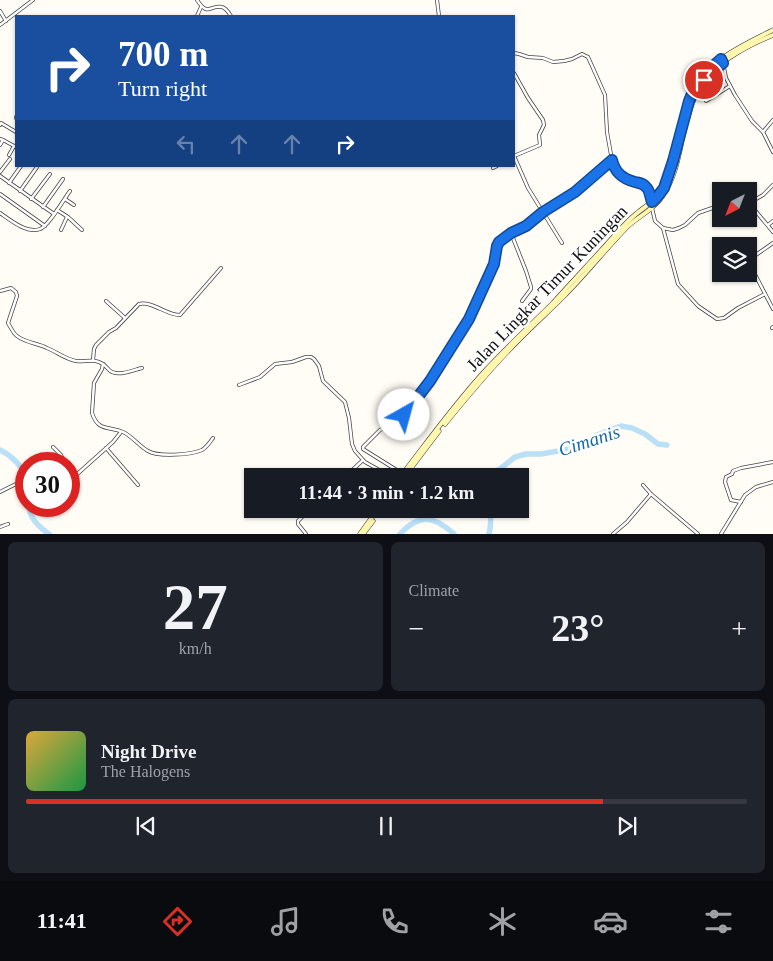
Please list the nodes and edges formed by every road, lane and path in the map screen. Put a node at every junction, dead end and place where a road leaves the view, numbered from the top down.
1 (33, 0) edge
2 (196, 0) edge
3 (437, 0) edge
4 (201, 7) junction
5 (0, 11) edge
6 (198, 15) edge
7 (230, 15) edge
8 (439, 15) edge
9 (6, 21) junction
10 (0, 25) edge
11 (773, 30) edge
12 (773, 35) edge
13 (515, 54) edge
14 (722, 61) junction
15 (515, 75) edge
16 (730, 86) junction
17 (706, 101) dead end
18 (773, 120) edge
19 (0, 125) edge
20 (15, 131) edge
21 (763, 132) junction
22 (2, 139) edge
23 (0, 144) edge
24 (15, 146) edge
25 (15, 147) edge
26 (773, 152) edge
27 (8, 155) dead end
28 (515, 156) edge
29 (515, 159) edge
30 (10, 160) dead end
31 (612, 160) junction
32 (20, 167) edge
33 (38, 167) edge
34 (0, 172) edge
35 (50, 174) dead end
36 (0, 176) edge
37 (63, 179) dead end
38 (9, 183) junction
39 (773, 184) edge
40 (20, 191) junction
41 (70, 191) dead end
42 (0, 194) edge
43 (758, 198) edge
44 (32, 199) junction
45 (64, 199) junction
46 (652, 202) junction
47 (74, 205) dead end
48 (43, 207) junction
49 (652, 208) junction
50 (712, 208) edge
51 (57, 210) junction
52 (543, 212) junction
53 (0, 213) edge
54 (758, 213) edge
55 (54, 214) junction
56 (68, 217) junction
57 (773, 221) edge
58 (768, 225) junction
59 (45, 226) junction
60 (663, 228) junction
61 (61, 230) dead end
62 (82, 230) dead end
63 (773, 232) edge
64 (511, 233) junction
65 (562, 243) dead end
66 (773, 243) edge
67 (757, 254) edge
68 (221, 268) dead end
69 (757, 278) edge
70 (0, 291) edge
71 (765, 294) junction
72 (106, 301) dead end
73 (522, 301) dead end
74 (773, 308) edge
75 (125, 318) junction
76 (93, 360) junction
77 (103, 364) junction
78 (142, 368) dead end
79 (239, 385) dead end
80 (121, 432) junction
81 (213, 438) dead end
82 (54, 447) dead end
83 (106, 448) junction
84 (58, 452) edge
85 (363, 460) junction
86 (773, 462) edge
87 (354, 468) edge
88 (376, 468) edge
89 (392, 468) edge
90 (408, 468) edge
91 (409, 468) edge
92 (80, 472) edge
93 (773, 482) edge
94 (15, 485) edge
95 (138, 485) dead end
96 (643, 485) dead end
97 (0, 492) edge
98 (651, 494) junction
99 (741, 502) junction
100 (301, 518) edge
101 (373, 518) edge
102 (8, 524) dead end
103 (0, 527) edge
104 (306, 534) edge
105 (361, 534) edge
106 (613, 534) edge
107 (698, 534) edge
108 (721, 534) edge

1 - 9 street
2 - 4 street
3 - 8 street
4 - 6 street
4 - 7 street
5 - 9 street
9 - 10 street
11 - 14 main road, Jalan Lingkar Timur Kuningan
12 - 14 main road, Jalan Lingkar Timur Kuningan
13 - 31 street
14 - 16 street
14 - 46 main road, Jalan Lingkar Timur Kuningan
14 - 49 main road, Jalan Lingkar Timur Kuningan
15 - 28 street
16 - 17 street
16 - 21 street
18 - 21 street
19 - 20 street
21 - 26 street
22 - 23 street
22 - 24 street
25 - 27 street
29 - 52 street
30 - 34 street
31 - 46 street
31 - 52 street
32 - 38 street
33 - 40 street
35 - 44 street
36 - 38 street
37 - 48 street
38 - 40 street
39 - 43 street
40 - 44 street
41 - 45 street
42 - 59 street
44 - 48 street
45 - 47 street
45 - 51 street
46 - 49 street
46 - 90 main road, Jalan Lingkar Timur Kuningan
48 - 55 street
49 - 60 street
49 - 91 main road, Jalan Lingkar Timur Kuningan
50 - 60 street
51 - 55 street
51 - 56 street
52 - 64 street
52 - 65 street
53 - 59 street
54 - 58 street
55 - 59 street
56 - 61 street
56 - 62 street
57 - 58 street
58 - 63 street
60 - 71 street
64 - 73 street
64 - 89 street
66 - 67 street
68 - 75 street
69 - 71 street
70 - 76 street
71 - 74 street
72 - 75 street
75 - 76 street
76 - 77 street
77 - 78 street
77 - 80 street
79 - 85 street
80 - 81 street
80 - 83 street
82 - 84 street
83 - 92 street
83 - 95 street
85 - 87 street
85 - 88 street
86 - 99 street
93 - 99 street
94 - 97 street
96 - 98 street
98 - 106 street
98 - 107 street
99 - 108 street
100 - 104 street
101 - 105 main road
102 - 103 street

